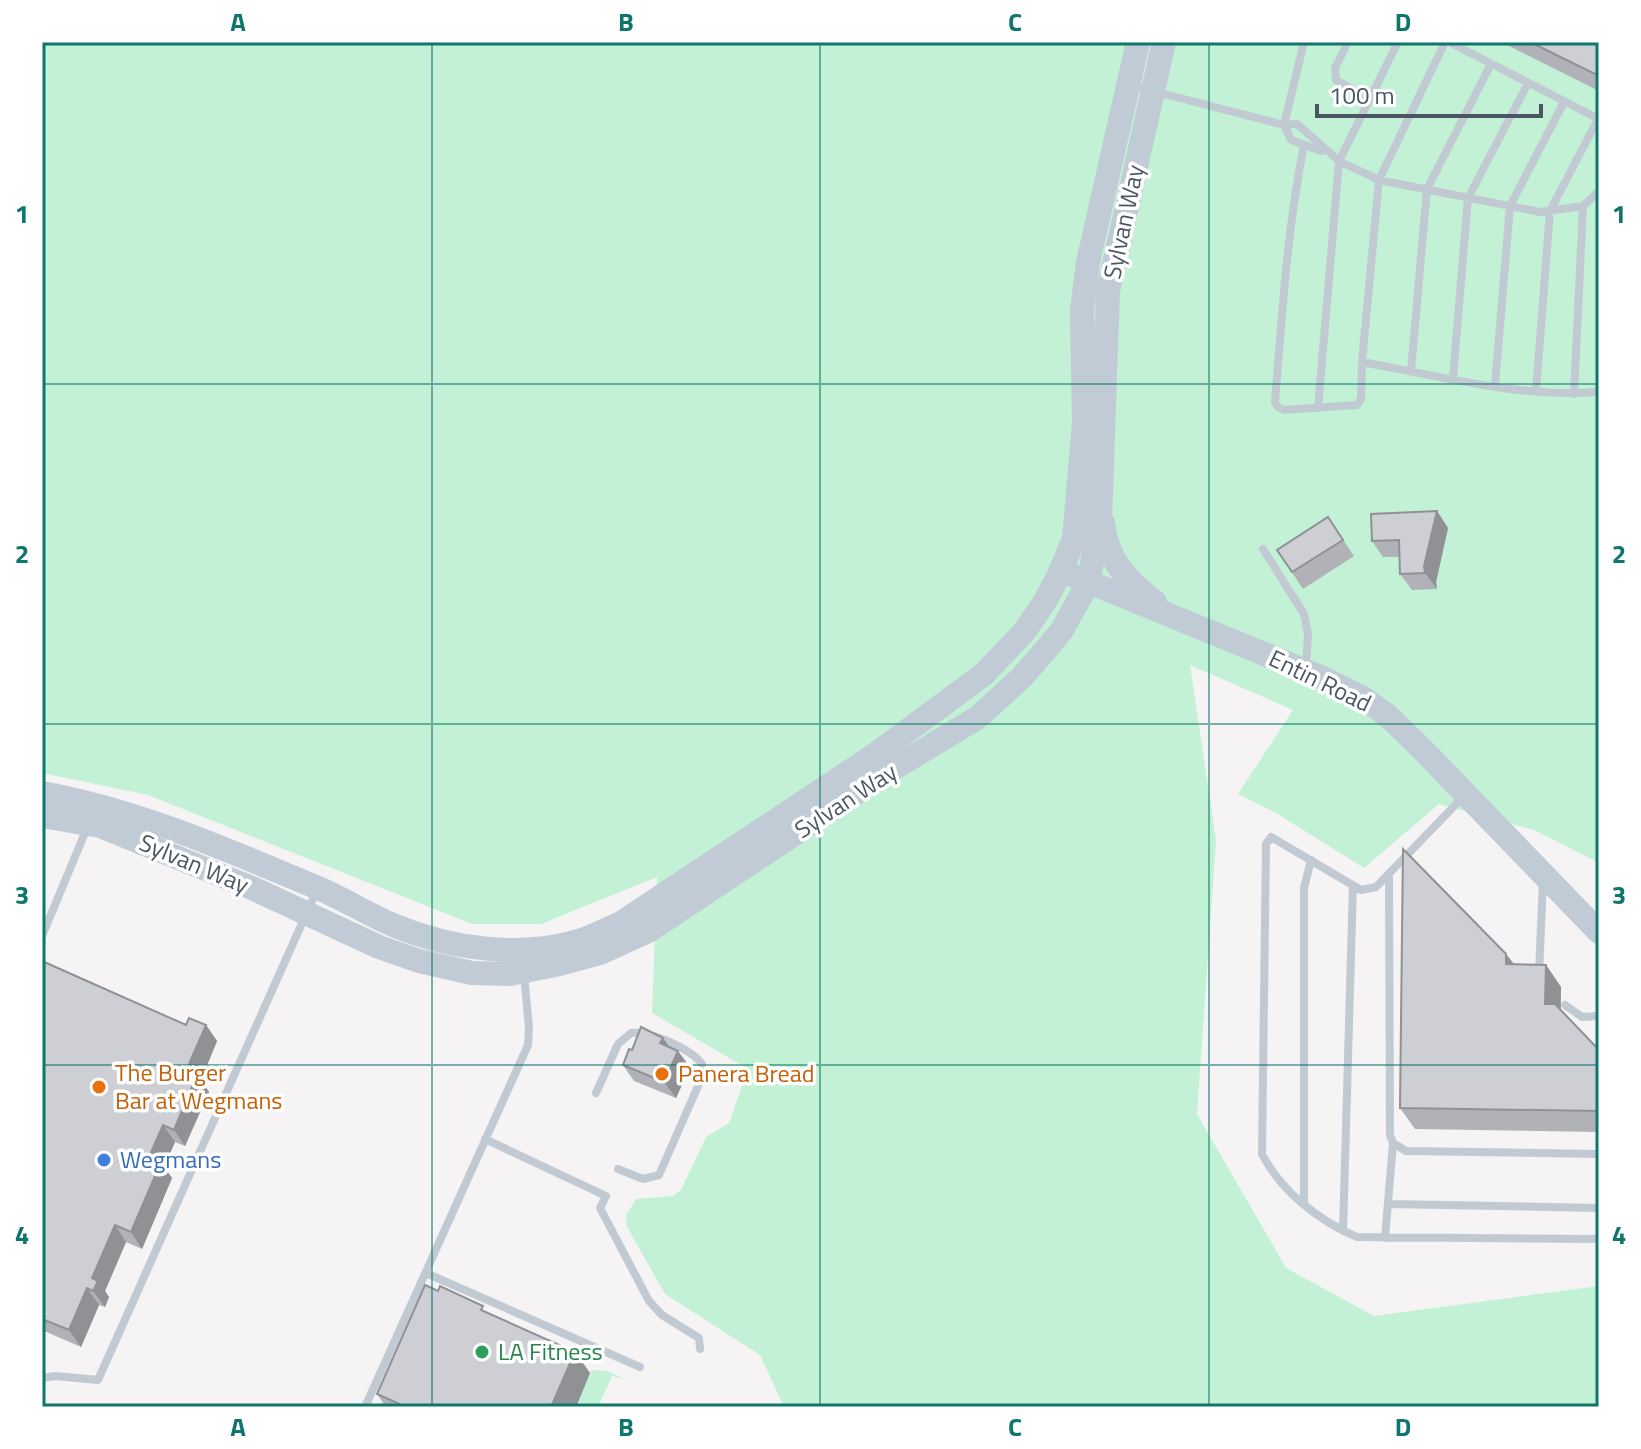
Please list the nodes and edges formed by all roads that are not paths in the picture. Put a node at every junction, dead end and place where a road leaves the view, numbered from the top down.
1 (1138, 42) edge
2 (1164, 42) edge
3 (1304, 42) edge
4 (1348, 42) edge
5 (1398, 42) edge
6 (1447, 42) edge
7 (1491, 64) junction
8 (1528, 83) junction
9 (1128, 85) junction
10 (1152, 92) junction
11 (1370, 99) junction
12 (1564, 102) junction
13 (1598, 119) edge
14 (1284, 125) junction
15 (1304, 145) junction
16 (1326, 152) junction
17 (1339, 161) junction
18 (1379, 180) junction
19 (1427, 189) junction
20 (1599, 191) edge
21 (1468, 198) junction
22 (1510, 206) junction
23 (1583, 206) junction
24 (1550, 211) junction
25 (1362, 362) junction
26 (1411, 371) junction
27 (1453, 378) junction
28 (1495, 386) junction
29 (1536, 391) junction
30 (1599, 392) edge
31 (1574, 394) junction
32 (1318, 408) junction
33 (1101, 506) junction
34 (1263, 549) dead end
35 (1061, 570) junction
36 (1088, 583) junction
37 (1176, 619) junction
38 (1306, 671) junction
39 (42, 793) edge
40 (1466, 794) junction
41 (92, 814) junction
42 (42, 816) edge
43 (756, 848) junction
44 (1311, 860) junction
45 (1389, 874) junction
46 (1543, 875) junction
47 (1353, 885) junction
48 (318, 888) junction
49 (307, 913) junction
50 (1599, 932) edge
51 (42, 936) edge
52 (523, 961) junction
53 (1539, 985) edge
54 (1565, 1005) dead end
55 (1599, 1016) edge
56 (596, 1093) dead end
57 (669, 1125) dead end
58 (680, 1129) junction
59 (485, 1139) junction
60 (1393, 1143) junction
61 (1599, 1154) edge
62 (618, 1169) dead end
63 (1304, 1202) junction
64 (1388, 1204) junction
65 (1599, 1208) edge
66 (1343, 1231) junction
67 (1385, 1238) junction
68 (1599, 1239) edge
69 (426, 1273) junction
70 (700, 1349) dead end
71 (640, 1367) dead end
72 (42, 1378) edge
73 (365, 1407) edge

1 - 9 street, Sylvan Way
2 - 10 street, Sylvan Way
3 - 14 lane
4 - 11 lane
5 - 11 lane
6 - 7 lane
6 - 18 lane
7 - 8 lane
7 - 19 lane
8 - 12 lane
8 - 21 lane
9 - 10 lane
9 - 35 street, Sylvan Way
10 - 14 lane
10 - 33 street, Sylvan Way
11 - 17 lane
12 - 13 lane
12 - 22 lane
13 - 24 lane
14 - 15 lane
14 - 16 lane
15 - 16 lane
15 - 32 lane
16 - 17 lane
17 - 18 lane
17 - 32 lane
18 - 19 lane
18 - 25 lane
19 - 21 lane
19 - 26 lane
20 - 23 lane
21 - 22 lane
21 - 27 lane
22 - 24 lane
22 - 28 lane
23 - 24 lane
23 - 31 lane
24 - 29 lane
25 - 26 lane
25 - 32 lane
26 - 27 lane
27 - 28 lane
28 - 29 lane
29 - 31 lane
30 - 31 lane
33 - 36 street, Sylvan Way
33 - 37 street
34 - 38 lane
35 - 36 street, Entin Road
35 - 43 street, Sylvan Way
36 - 37 street, Entin Road
36 - 43 street, Sylvan Way
37 - 38 street, Entin Road
38 - 40 street, Entin Road
39 - 41 street, Sylvan Way
40 - 45 lane
40 - 46 street, Entin Road
41 - 42 street, Sylvan Way
41 - 48 street, Sylvan Way
41 - 49 street, Sylvan Way
41 - 51 lane
43 - 52 street, Sylvan Way
44 - 47 lane
44 - 63 lane
44 - 63 lane
45 - 47 lane
45 - 60 lane
46 - 50 street, Entin Road
46 - 53 lane
47 - 66 lane
48 - 49 lane
48 - 52 street, Sylvan Way
49 - 52 street, Sylvan Way
49 - 72 lane
52 - 59 lane
54 - 55 lane
56 - 58 lane
57 - 58 lane
58 - 62 lane
59 - 69 lane
59 - 70 lane
60 - 61 lane
60 - 64 lane
63 - 66 lane
64 - 65 lane
64 - 67 lane
66 - 67 lane
67 - 68 lane
69 - 71 lane
69 - 73 lane

